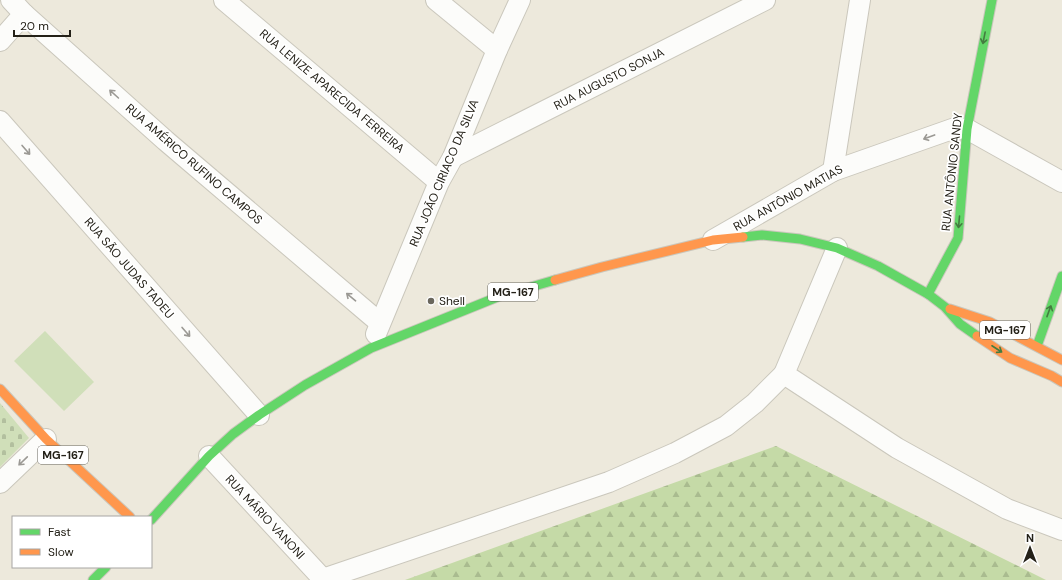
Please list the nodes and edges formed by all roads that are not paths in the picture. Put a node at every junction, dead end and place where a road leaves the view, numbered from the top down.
1 (224, 0) edge
2 (436, 0) edge
3 (520, 0) edge
4 (765, 0) edge
5 (860, 0) edge
6 (992, 0) edge
7 (18, 7) edge
8 (0, 41) edge
9 (497, 50) junction
10 (0, 121) edge
11 (967, 129) junction
12 (453, 157) junction
13 (833, 171) junction
14 (439, 182) junction
15 (1062, 182) edge
16 (713, 240) junction
17 (837, 248) junction
18 (1062, 276) edge
19 (928, 294) junction
20 (945, 307) junction
21 (380, 323) junction
22 (371, 348) junction
23 (1030, 350) junction
24 (1010, 358) junction
25 (1062, 360) edge
26 (784, 374) junction
27 (1062, 382) edge
28 (0, 389) edge
29 (259, 415) junction
30 (46, 439) junction
31 (209, 456) junction
32 (0, 483) edge
33 (129, 516) edge
34 (152, 519) edge
35 (1062, 530) edge
36 (105, 568) edge
37 (321, 579) edge
38 (93, 580) edge

1 - 14 street, RUA LENIZE APARECIDA FERREIRA
2 - 9 street
3 - 9 street, RUA JOÃO CIRIACO DA SILVA
4 - 12 street, RUA AUGUSTO SONJA
5 - 13 street
6 -> 11 main road, RUA ANTÔNIO SANDY
7 - 8 street
21 -> 7 street, RUA AMÉRICO RUFINO CAMPOS
9 - 12 street, RUA JOÃO CIRIACO DA SILVA
10 -> 29 street, RUA SÃO JUDAS TADEU
11 -> 13 street, RUA ANTÔNIO MATIAS
11 - 15 street
11 -> 19 main road, RUA ANTÔNIO SANDY
12 - 14 street, RUA JOÃO CIRIACO DA SILVA
13 - 16 street, RUA ANTÔNIO MATIAS
14 - 21 street, RUA JOÃO CIRIACO DA SILVA
16 - 17 main road, MG-167
16 - 22 main road, MG-167
17 - 19 main road, MG-167
17 - 26 street
23 -> 18 main road
19 - 20 main road, MG-167
20 - 23 main road, MG-167
20 -> 24 main road, MG-167
21 - 22 street, RUA JOÃO CIRIACO DA SILVA
22 - 29 main road, MG-167
23 - 24 main road
23 - 25 main road, MG-167
24 - 27 main road, MG-167
26 - 35 street
26 - 37 street
28 - 30 main road, MG-167
29 - 31 main road, MG-167
30 -> 32 street
30 - 33 main road, MG-167
31 - 34 main road, MG-167
31 - 37 street, RUA MÁRIO VANONI
36 - 38 main road

